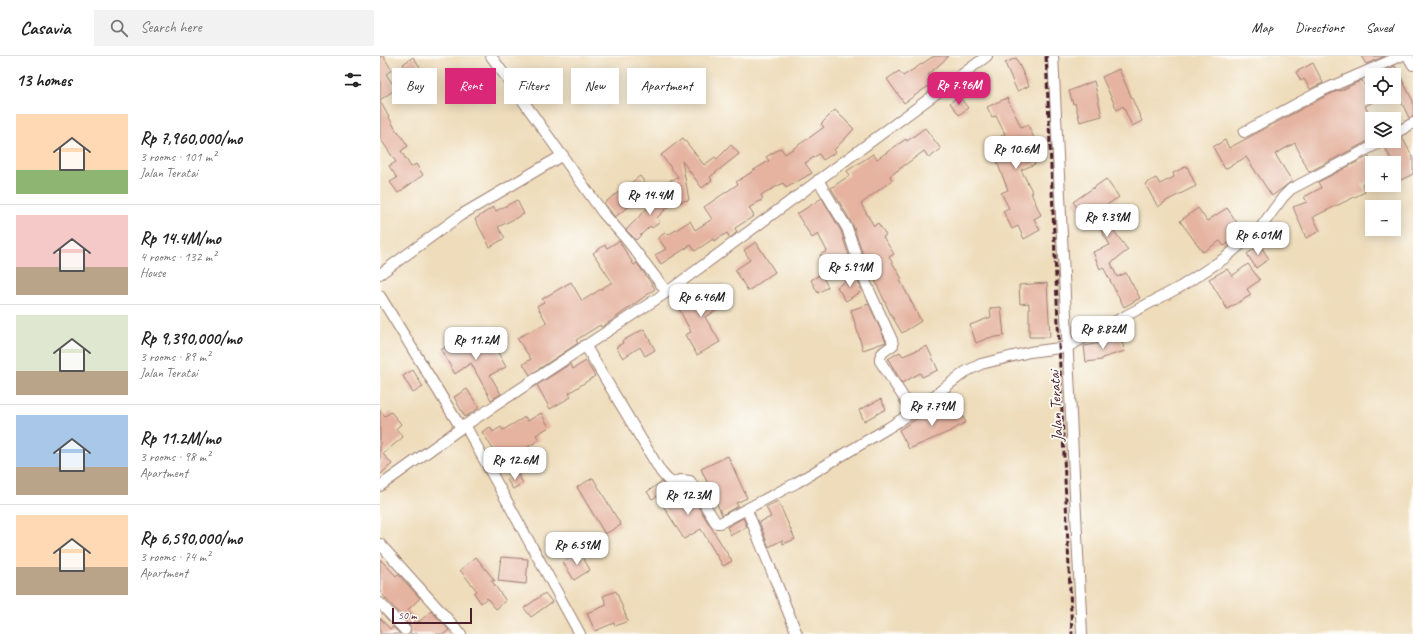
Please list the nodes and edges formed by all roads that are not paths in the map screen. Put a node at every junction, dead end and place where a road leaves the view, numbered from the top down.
1 (491, 56) edge
2 (987, 56) edge
3 (1053, 56) edge
4 (1401, 56) edge
5 (1408, 56) edge
6 (1413, 65) edge
7 (1413, 123) edge
8 (1401, 130) edge
9 (1244, 132) dead end
10 (1370, 148) edge
11 (562, 155) junction
12 (818, 180) junction
13 (380, 274) edge
14 (668, 292) junction
15 (380, 296) edge
16 (585, 344) junction
17 (1067, 347) junction
18 (913, 412) junction
19 (463, 427) junction
20 (380, 486) edge
21 (746, 510) junction
22 (380, 544) edge
23 (380, 603) edge
24 (405, 630) dead end
25 (461, 634) edge
26 (580, 634) edge
27 (797, 634) edge
28 (1082, 634) edge

1 - 11 street
2 - 12 street
3 - 17 street, Jalan Teratai
4 - 9 street
5 - 6 street
7 - 8 street
10 - 17 street
11 - 13 street
11 - 14 street
12 - 14 street
12 - 18 street
14 - 16 street
15 - 19 street
16 - 19 street
16 - 21 street
17 - 18 street
17 - 28 street, Jalan Teratai
18 - 21 street
19 - 20 street
19 - 26 street
21 - 27 street
22 - 25 street
23 - 24 street

